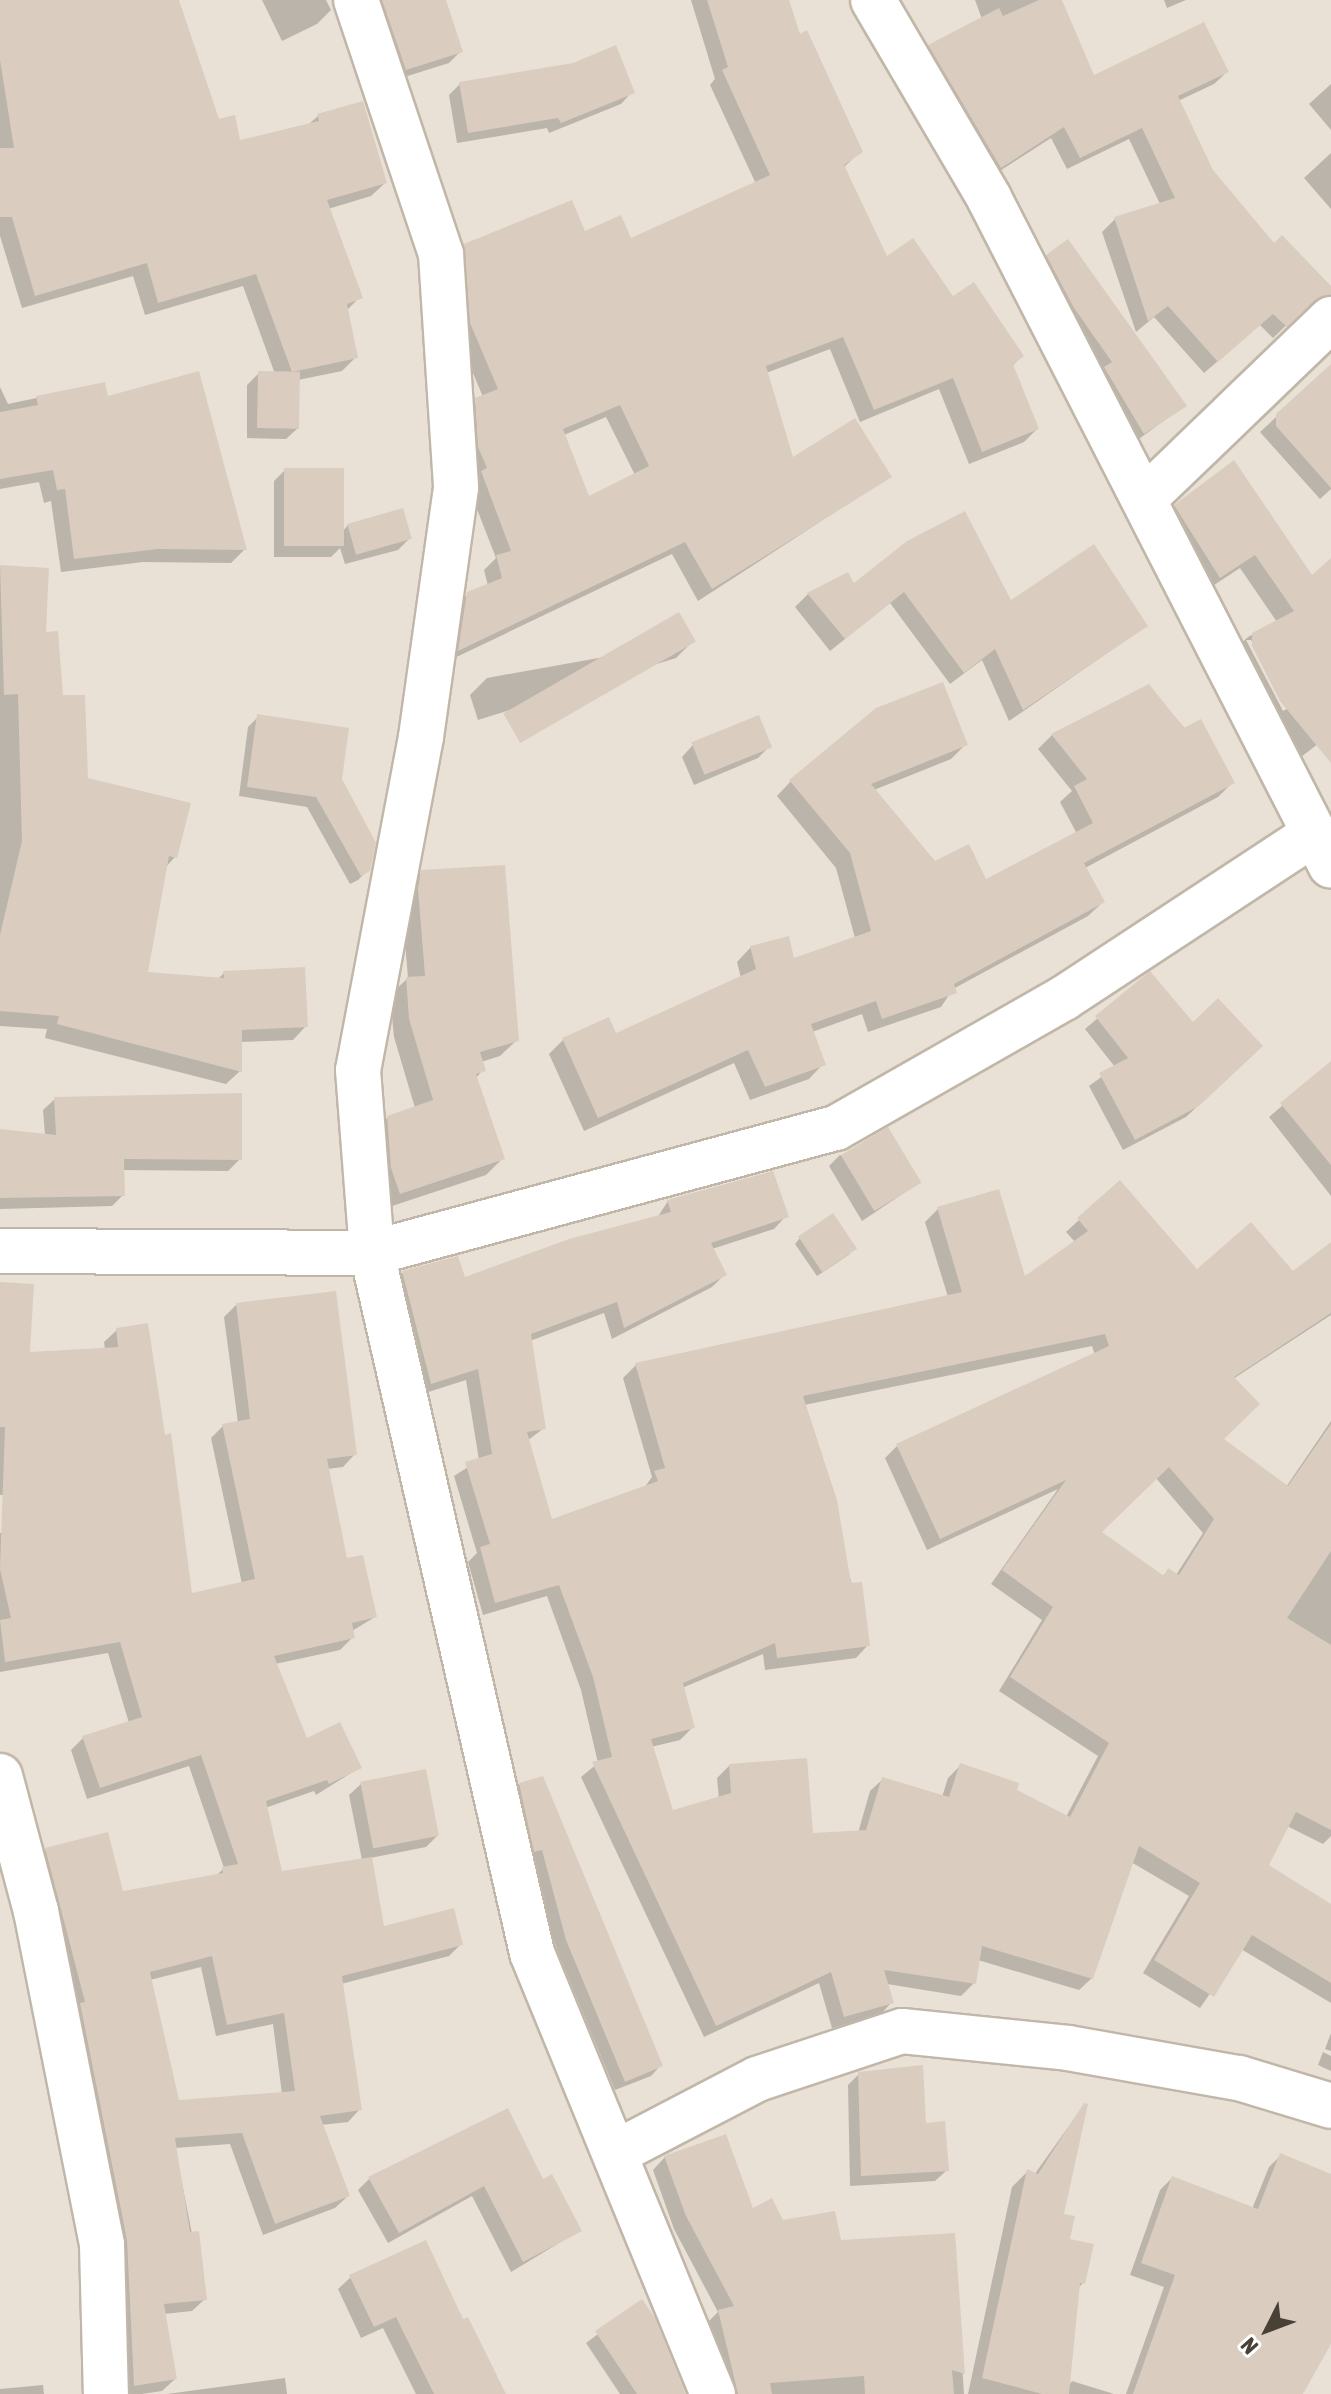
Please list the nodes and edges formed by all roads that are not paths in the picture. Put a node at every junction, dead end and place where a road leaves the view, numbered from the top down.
1 (356, 0) edge
2 (873, 0) edge
3 (1331, 319) edge
4 (1144, 499) junction
5 (1321, 851) edge
6 (0, 1251) edge
7 (372, 1253) junction
8 (0, 1776) edge
9 (1331, 2106) edge
10 (615, 2153) junction
11 (106, 2394) edge
12 (713, 2394) edge

1 - 7 street
2 - 4 street
3 - 4 street
4 - 5 street
5 - 7 street
6 - 7 street
7 - 10 street
8 - 11 street
9 - 10 street
10 - 12 street

